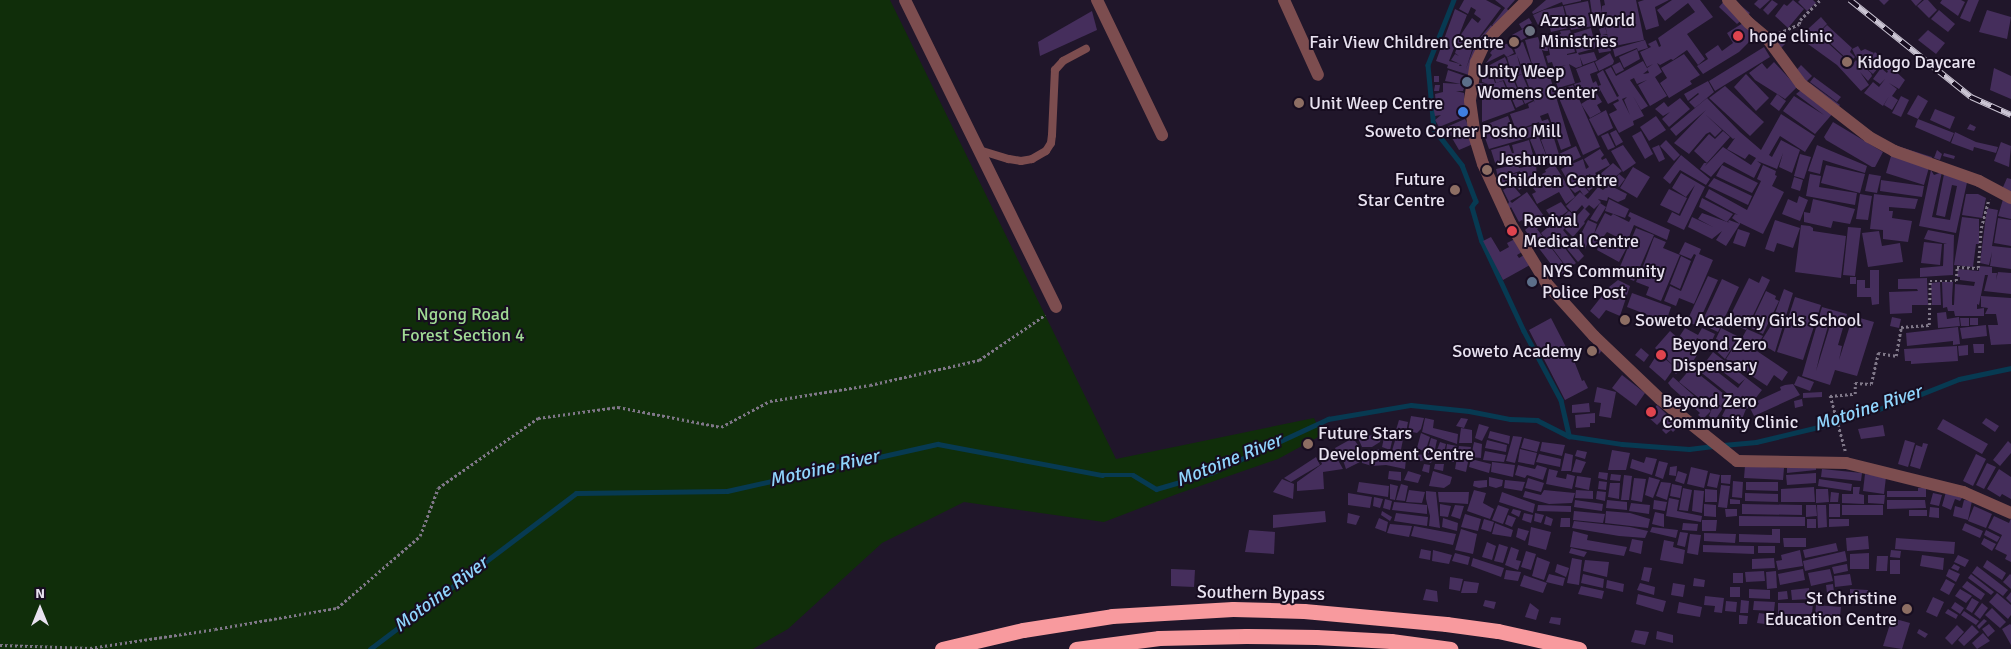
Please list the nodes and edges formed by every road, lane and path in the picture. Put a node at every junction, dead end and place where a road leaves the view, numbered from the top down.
1 (905, 0) edge
2 (1097, 0) edge
3 (1284, 0) edge
4 (1527, 0) edge
5 (1728, 0) edge
6 (1820, 0) edge
7 (1767, 38) junction
8 (1086, 49) dead end
9 (1318, 75) dead end
10 (1162, 135) dead end
11 (978, 150) junction
12 (1979, 181) junction
13 (2011, 198) edge
14 (1056, 307) joint
15 (1845, 444) dead end
16 (2011, 513) edge
17 (0, 645) edge
18 (942, 649) edge
19 (1076, 649) edge
20 (1450, 649) edge
21 (1579, 649) edge

1 - 11 street
2 - 10 street
3 - 9 street
4 - 16 street
5 - 7 street
6 - 7 path
7 - 12 street
8 - 11 lane
11 - 14 street
12 - 13 street
12 - 15 path
14 - 17 path
18 - 21 highway, Southern Bypass
19 - 20 highway

